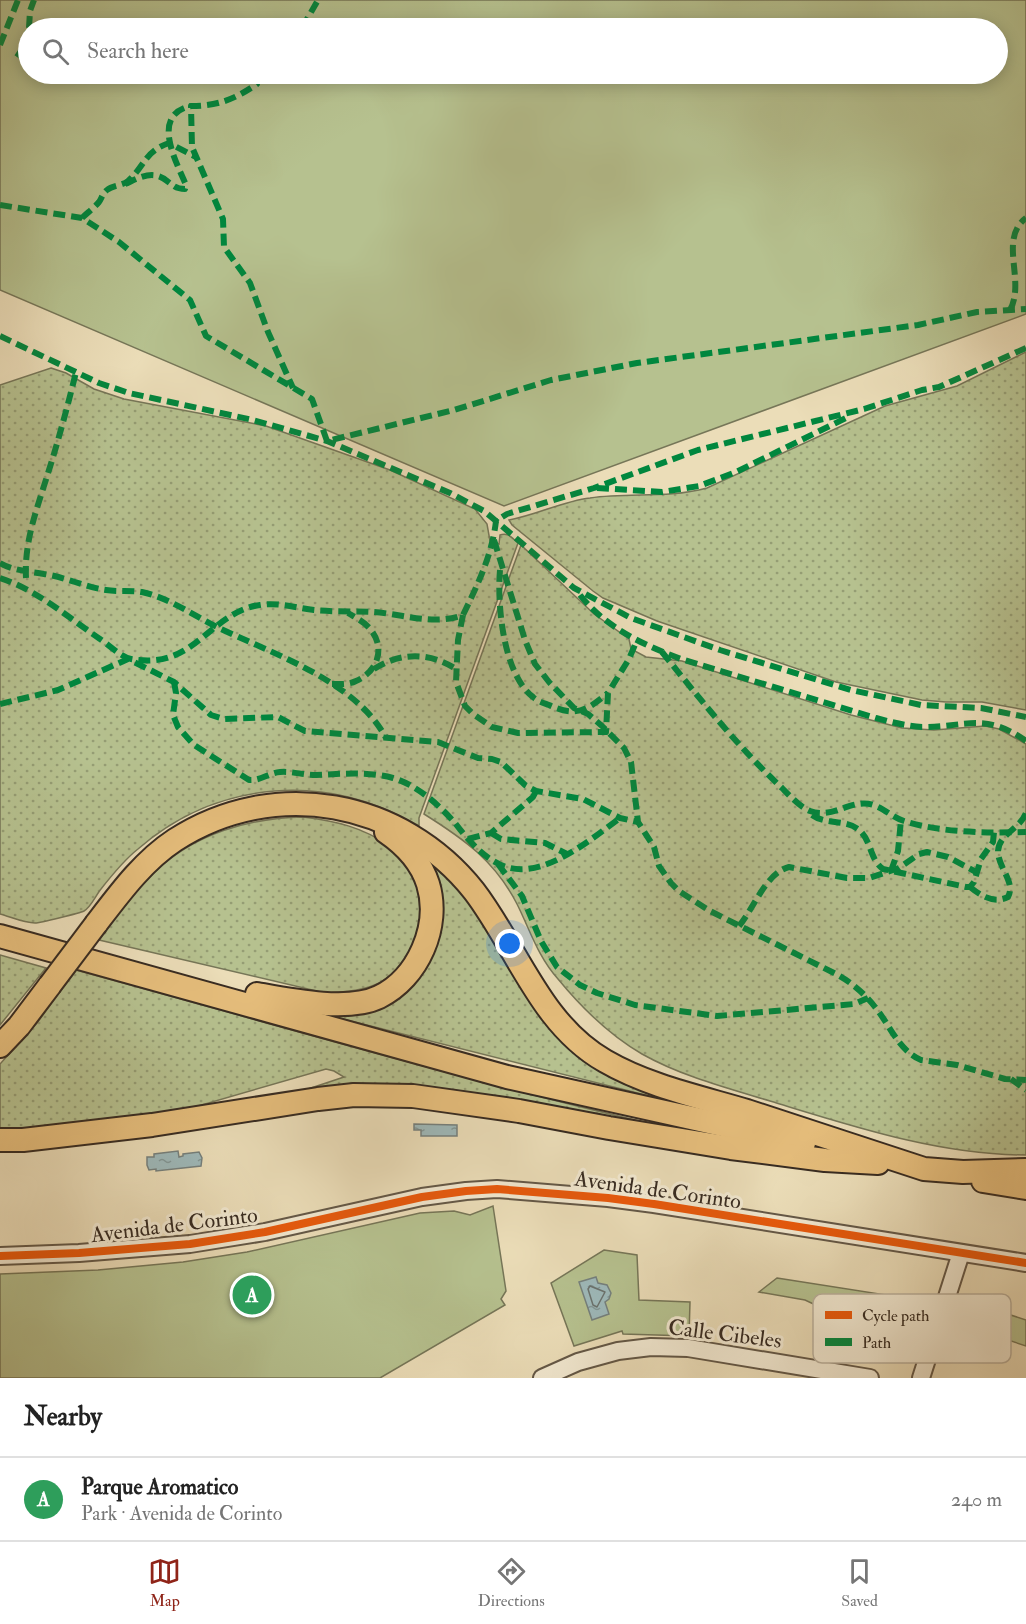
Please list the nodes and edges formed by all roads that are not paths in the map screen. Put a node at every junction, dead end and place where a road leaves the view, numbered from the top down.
1 (343, 808) junction
2 (0, 936) edge
3 (103, 964) junction
4 (0, 1046) edge
5 (0, 1140) edge
6 (894, 1163) junction
7 (924, 1169) junction
8 (1026, 1170) edge
9 (1026, 1188) edge
10 (961, 1253) junction
11 (0, 1256) edge
12 (1026, 1263) edge
13 (948, 1294) edge
14 (926, 1363) edge
15 (542, 1378) edge
16 (870, 1378) edge
17 (921, 1378) edge

1 - 3 highway
1 - 4 highway, bridge
1 - 7 highway
2 - 3 highway
3 - 6 highway
5 - 6 highway
6 - 7 highway
7 - 8 highway
7 - 9 highway
10 - 11 street, Avenida de Corinto
10 - 12 street, Avenida de Corinto
10 - 13 street
14 - 17 street
15 - 16 street, Calle Cibeles

